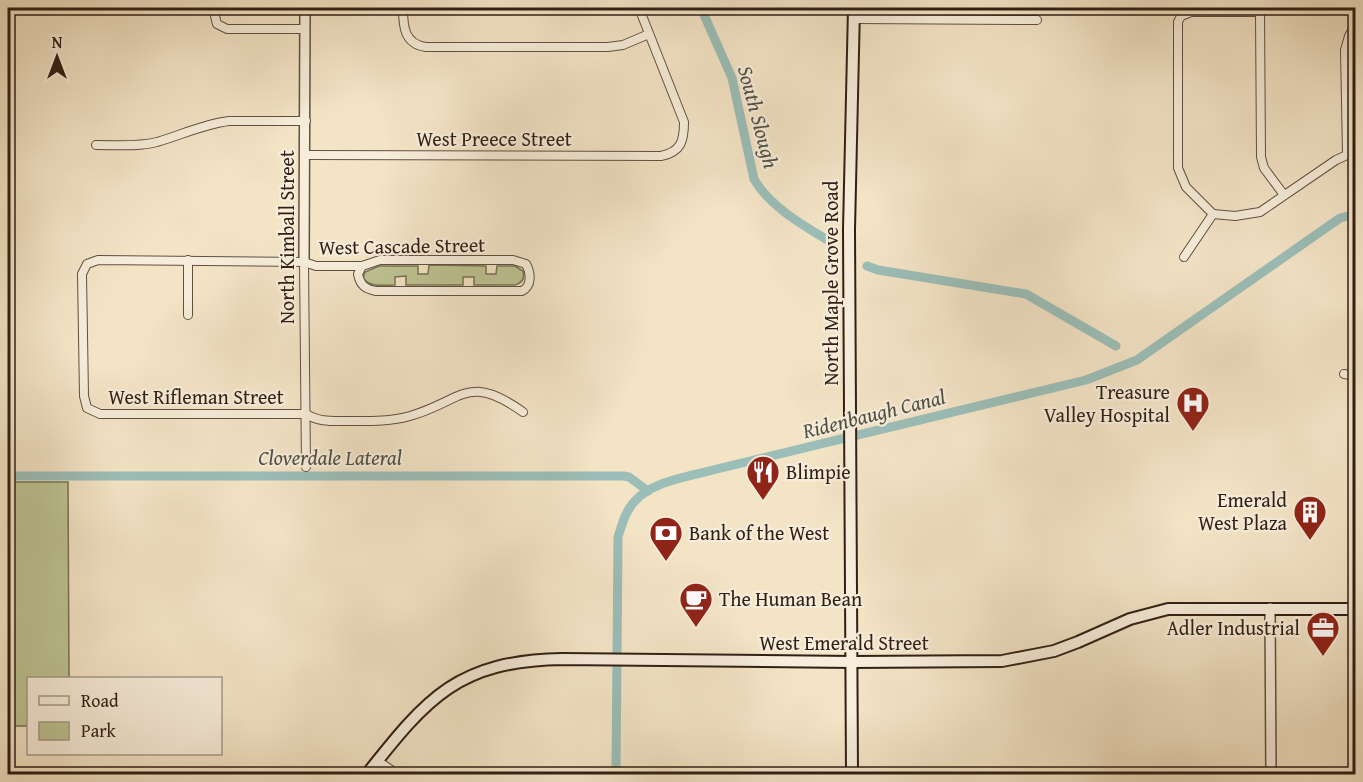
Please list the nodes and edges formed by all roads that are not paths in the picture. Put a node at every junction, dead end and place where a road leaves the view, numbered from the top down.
1 (213, 8) edge
2 (305, 8) edge
3 (403, 8) edge
4 (639, 8) edge
5 (1263, 10) edge
6 (854, 13) edge
7 (1037, 20) dead end
8 (1356, 24) edge
9 (305, 29) junction
10 (649, 34) junction
11 (306, 121) junction
12 (96, 145) dead end
13 (306, 155) junction
14 (1351, 155) edge
15 (1284, 195) junction
16 (1213, 214) junction
17 (1184, 256) dead end
18 (188, 260) junction
19 (304, 262) junction
20 (362, 266) junction
21 (188, 315) dead end
22 (1344, 374) dead end
23 (1356, 376) edge
24 (87, 408) joint
25 (523, 412) dead end
26 (306, 414) junction
27 (306, 467) dead end
28 (1270, 608) junction
29 (1356, 609) edge
30 (853, 662) junction
31 (378, 760) junction
32 (368, 774) edge
33 (396, 774) edge
34 (852, 774) edge
35 (1271, 774) edge

1 - 9 street
2 - 9 street, North Kimball Street
3 - 10 street
4 - 10 street
5 - 15 street
5 - 16 street
6 - 7 street
6 - 30 main road, North Maple Grove Road
8 - 14 street
9 - 11 street, North Kimball Street
10 - 13 street, West Preece Street
11 - 12 street
11 - 13 street, North Kimball Street
13 - 19 street, North Kimball Street
14 - 15 street
15 - 16 street
16 - 17 street
18 - 19 street, West Cascade Street
18 - 21 street
18 - 24 street, West Cascade Street
19 - 20 street, West Cascade Street
19 - 26 street, North Kimball Street
20 - 20 street, West Cascade Street
22 - 23 street
24 - 26 street, West Rifleman Street
25 - 26 street, West Rifleman Street
26 - 27 street, North Kimball Street
28 - 29 main road, West Emerald Street
28 - 30 main road, West Emerald Street
28 - 35 street
30 - 31 main road, West Emerald Street
30 - 34 main road, North Maple Grove Road
31 - 32 main road, West Emerald Street
31 - 33 street

